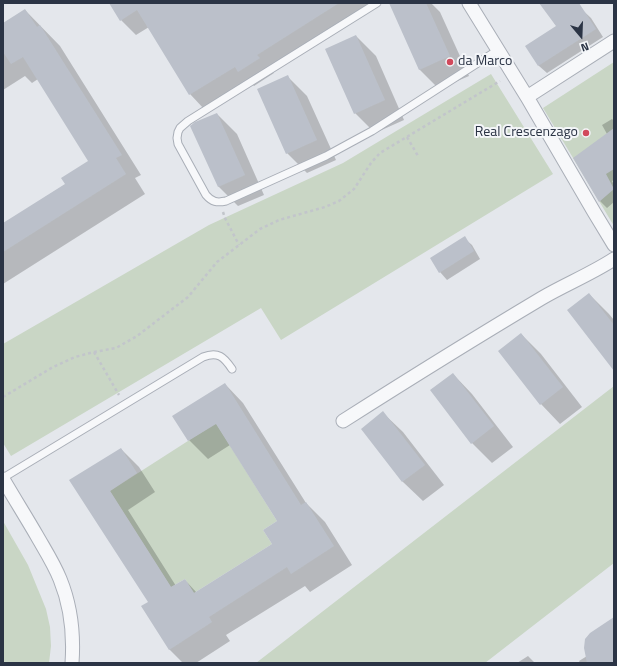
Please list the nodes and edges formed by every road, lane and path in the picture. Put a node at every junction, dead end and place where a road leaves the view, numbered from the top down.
1 (377, 3) edge
2 (469, 3) edge
3 (614, 41) edge
4 (498, 50) junction
5 (500, 82) dead end
6 (527, 97) junction
7 (407, 137) junction
8 (418, 156) dead end
9 (221, 202) junction
10 (239, 245) junction
11 (614, 245) edge
12 (614, 259) edge
13 (94, 352) junction
14 (232, 369) dead end
15 (118, 392) dead end
16 (3, 397) edge
17 (343, 421) dead end
18 (3, 478) edge
19 (72, 663) edge

1 - 9 lane
2 - 4 street
3 - 6 street
4 - 6 street
4 - 9 lane
5 - 7 path
6 - 11 street
7 - 8 path
7 - 10 path
9 - 10 path
10 - 13 path
12 - 17 street
13 - 15 path
13 - 16 path
14 - 18 lane
18 - 19 street

